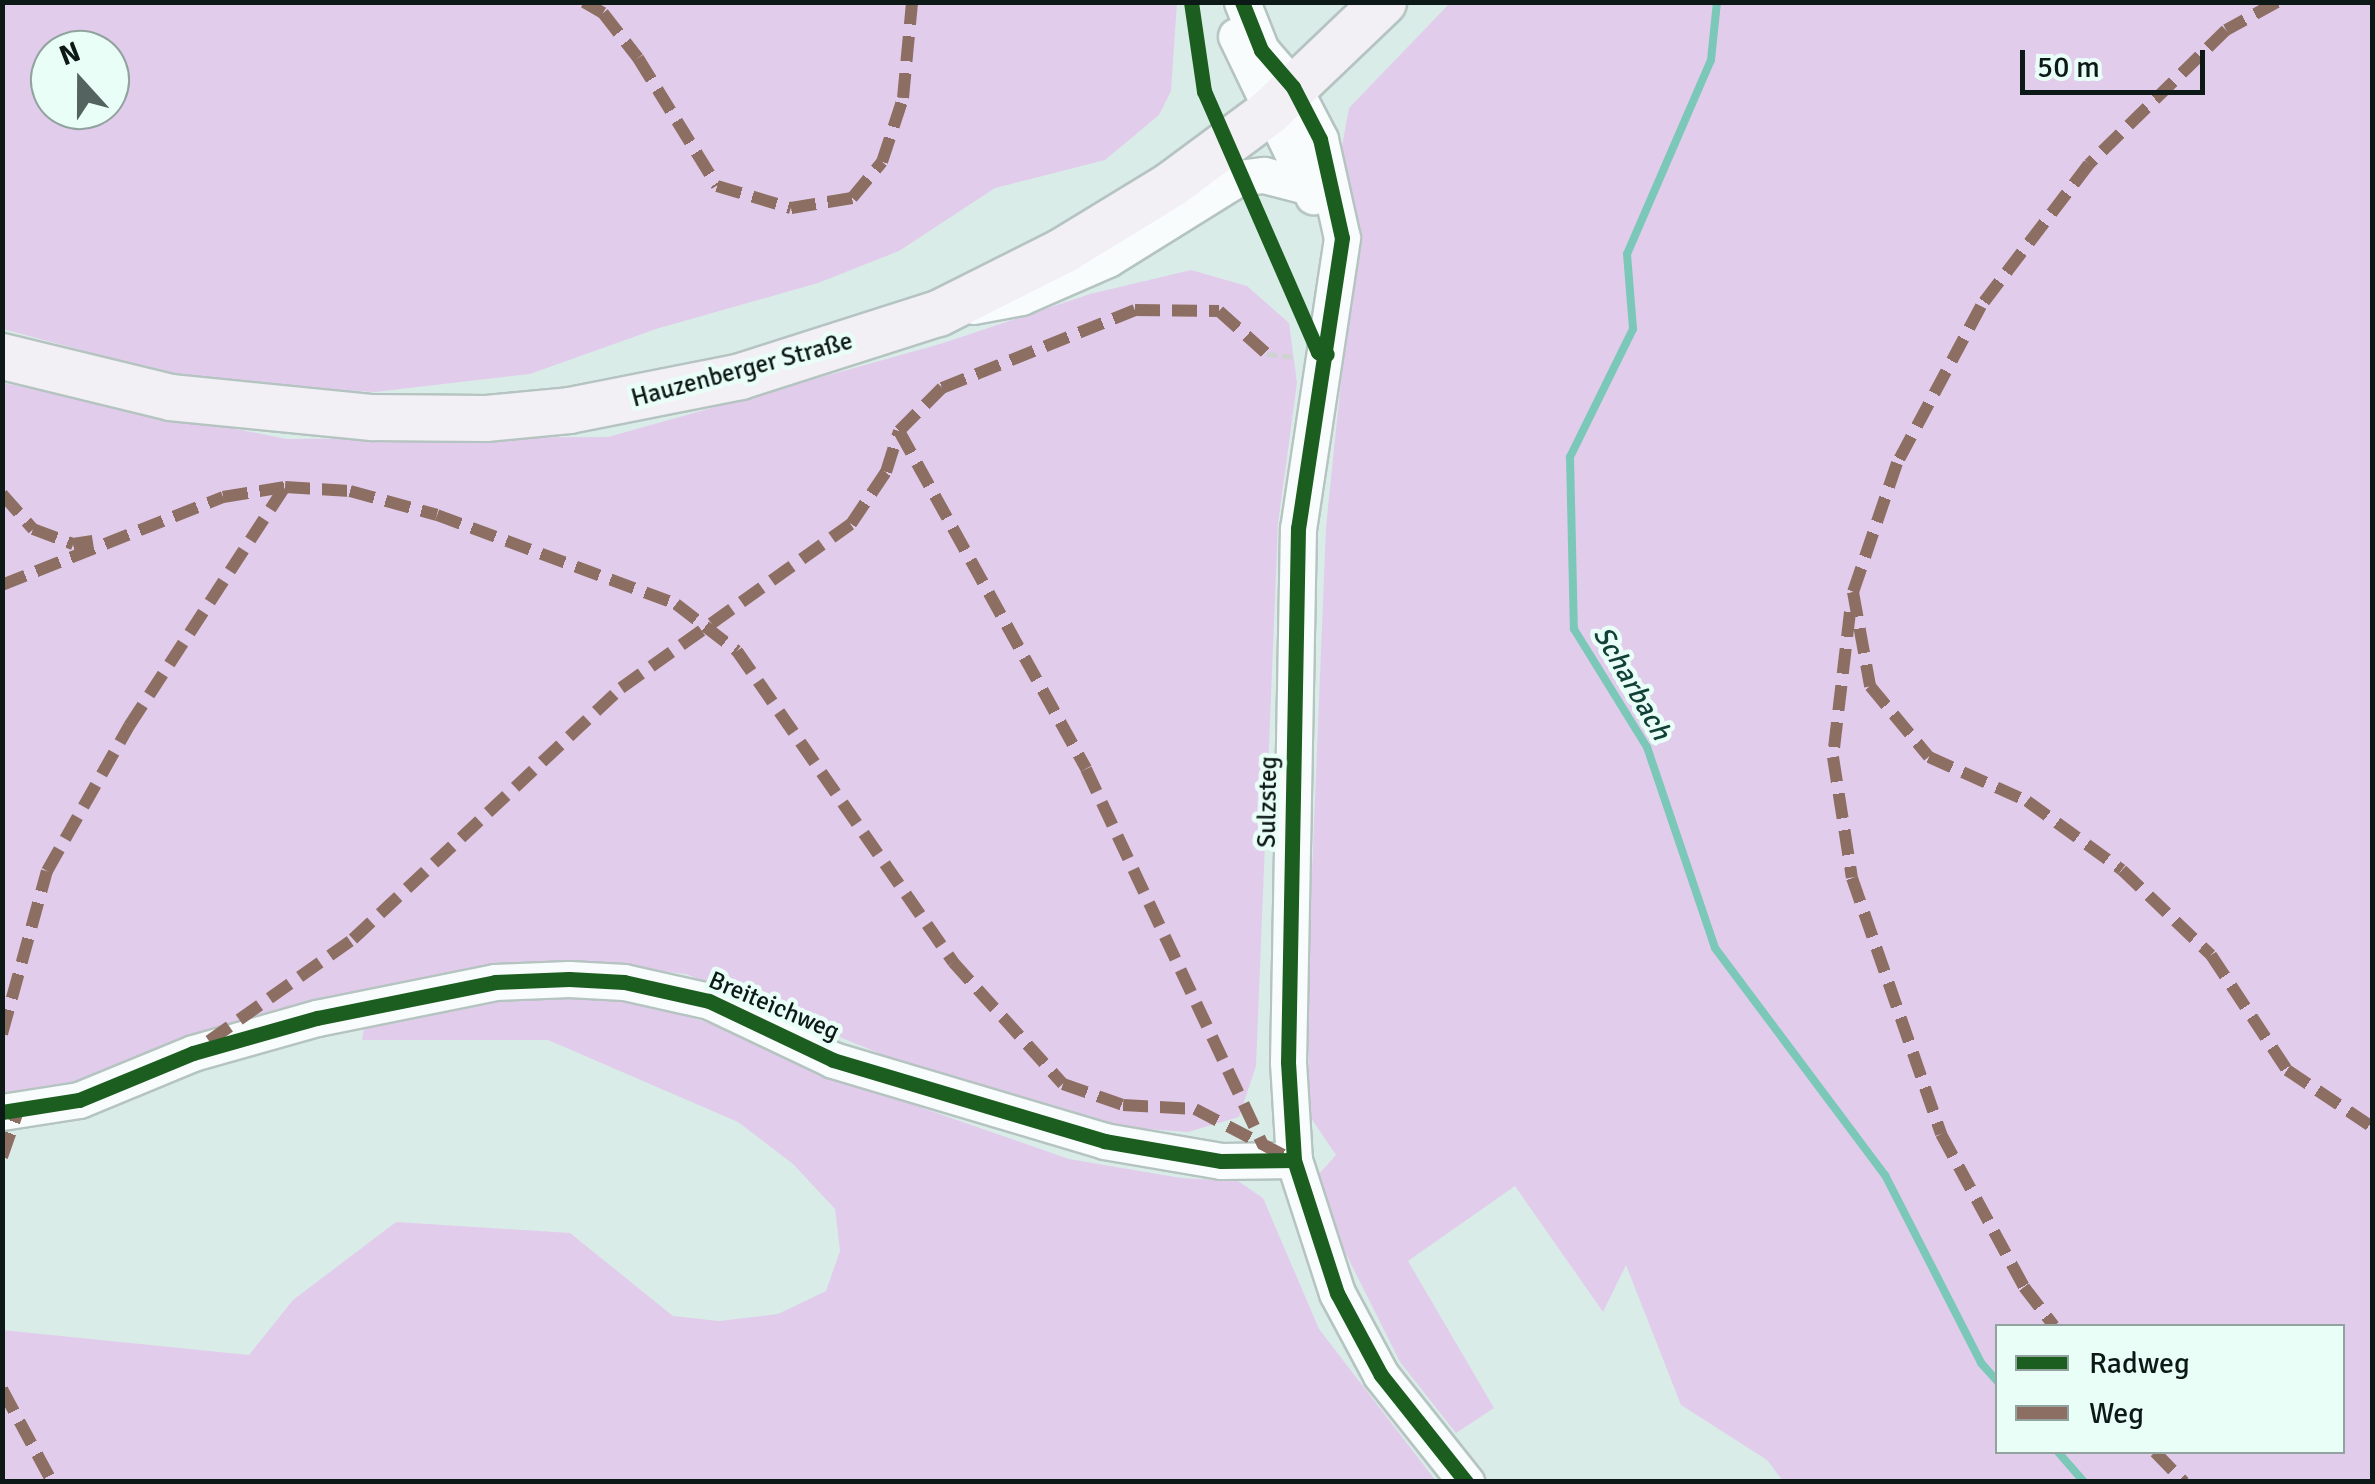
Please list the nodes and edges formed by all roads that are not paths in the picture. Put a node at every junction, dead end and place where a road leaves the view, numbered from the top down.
1 (1226, 2) edge
2 (1242, 2) edge
3 (1383, 2) edge
4 (1281, 100) junction
5 (1306, 186) junction
6 (1342, 238) junction
7 (938, 313) junction
8 (2, 356) edge
9 (2, 1112) edge
10 (1294, 1160) junction
11 (1466, 1482) edge

1 - 4 street
2 - 4 street
3 - 4 main road, Hauzenberger Straße
4 - 5 street
4 - 6 street, Sulzsteg
4 - 7 main road, Hauzenberger Straße
5 - 6 street
5 - 7 street
6 - 10 street, Sulzsteg
7 - 8 main road, Hauzenberger Straße
9 - 10 street, Breiteichweg
10 - 11 street, Sulzsteg

